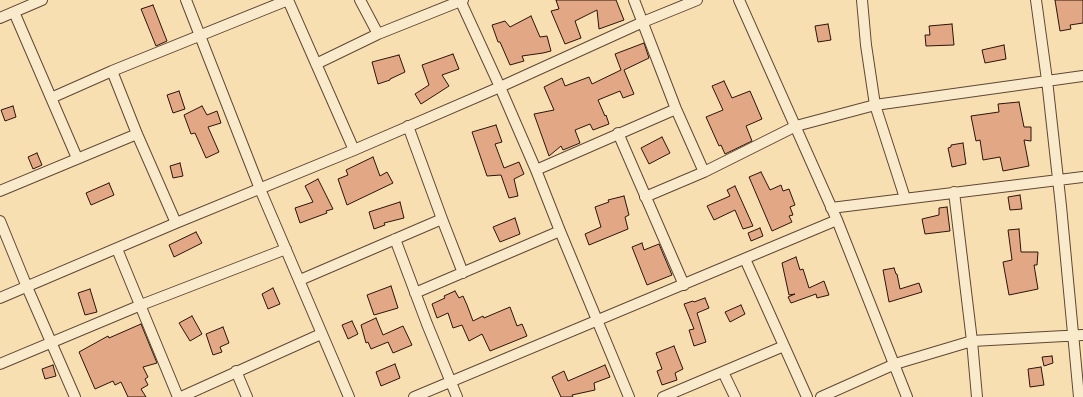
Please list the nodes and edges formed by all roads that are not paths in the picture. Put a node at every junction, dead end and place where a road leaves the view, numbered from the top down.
1 (42, 0) edge
2 (186, 0) edge
3 (288, 0) edge
4 (360, 0) edge
5 (461, 0) edge
6 (634, 0) edge
7 (697, 0) edge
8 (739, 0) edge
9 (863, 0) edge
10 (1036, 0) edge
11 (14, 12) junction
12 (0, 18) edge
13 (643, 22) junction
14 (378, 34) junction
15 (200, 35) junction
16 (316, 64) junction
17 (112, 71) junction
18 (1083, 76) edge
19 (1047, 80) junction
20 (500, 87) junction
21 (51, 98) junction
22 (875, 105) junction
23 (676, 109) junction
24 (408, 126) junction
25 (796, 126) junction
26 (618, 133) junction
27 (137, 134) junction
28 (354, 150) junction
29 (77, 158) junction
30 (536, 170) junction
31 (704, 172) junction
32 (1083, 177) edge
33 (1058, 180) junction
34 (260, 189) junction
35 (0, 191) edge
36 (954, 192) junction
37 (645, 197) junction
38 (904, 198) junction
39 (831, 208) junction
40 (442, 219) junction
41 (837, 220) junction
42 (0, 221) edge
43 (176, 223) junction
44 (560, 232) junction
45 (395, 239) junction
46 (116, 249) junction
47 (286, 249) junction
48 (745, 259) junction
49 (463, 273) junction
50 (300, 280) junction
51 (684, 285) junction
52 (27, 287) junction
53 (415, 293) junction
54 (0, 298) edge
55 (141, 305) junction
56 (598, 320) junction
57 (322, 334) junction
58 (1078, 336) edge
59 (972, 341) junction
60 (52, 342) junction
61 (784, 346) junction
62 (0, 364) edge
63 (895, 364) junction
64 (236, 371) junction
65 (723, 372) junction
66 (450, 381) junction
67 (75, 397) edge
68 (179, 397) edge
69 (247, 397) edge
70 (349, 397) edge
71 (414, 397) edge
72 (457, 397) edge
73 (629, 397) edge
74 (663, 397) edge
75 (735, 397) edge
76 (808, 397) edge
77 (821, 397) edge
78 (907, 397) edge
79 (977, 397) edge
80 (1079, 397) edge

1 - 11 street
2 - 15 street
3 - 15 street
3 - 16 street
4 - 14 street
5 - 14 street
5 - 20 street
6 - 13 street
7 - 13 street
8 - 25 street
9 - 22 street
10 - 19 street
11 - 12 street
11 - 21 street
13 - 20 street
13 - 23 street
14 - 16 street
15 - 17 street
15 - 34 street
16 - 28 street
17 - 21 street
17 - 27 street
18 - 19 street
19 - 22 street
19 - 33 street
20 - 24 street
20 - 30 street
21 - 29 street
22 - 25 street
22 - 38 street
23 - 26 street
23 - 31 street
24 - 28 street
24 - 40 street
25 - 31 street
25 - 39 street
26 - 30 street
26 - 37 street
27 - 29 street
27 - 43 street
28 - 34 street
29 - 35 street
30 - 44 street
31 - 37 street
32 - 33 street
33 - 36 street
33 - 58 street
34 - 43 street
34 - 47 street
36 - 38 street
36 - 59 street
37 - 51 street
38 - 39 street
39 - 41 street
40 - 45 street
40 - 49 street
41 - 48 street
41 - 63 street
42 - 52 street
43 - 46 street
44 - 49 street
44 - 56 street
45 - 50 street
45 - 53 street
46 - 52 street
46 - 55 street
47 - 50 street
47 - 55 street
48 - 51 street
48 - 61 street
49 - 53 street
50 - 57 street
51 - 56 street
52 - 54 street
52 - 60 street
53 - 66 street
55 - 60 street
55 - 68 street
56 - 66 street
56 - 73 street
57 - 64 street
57 - 70 street
58 - 59 street
58 - 80 street
59 - 63 street
59 - 79 street
60 - 62 street
60 - 67 street
61 - 65 street
61 - 76 street
63 - 77 street
63 - 78 street
64 - 68 street
64 - 69 street
65 - 74 street
65 - 75 street
66 - 71 street
66 - 72 street

